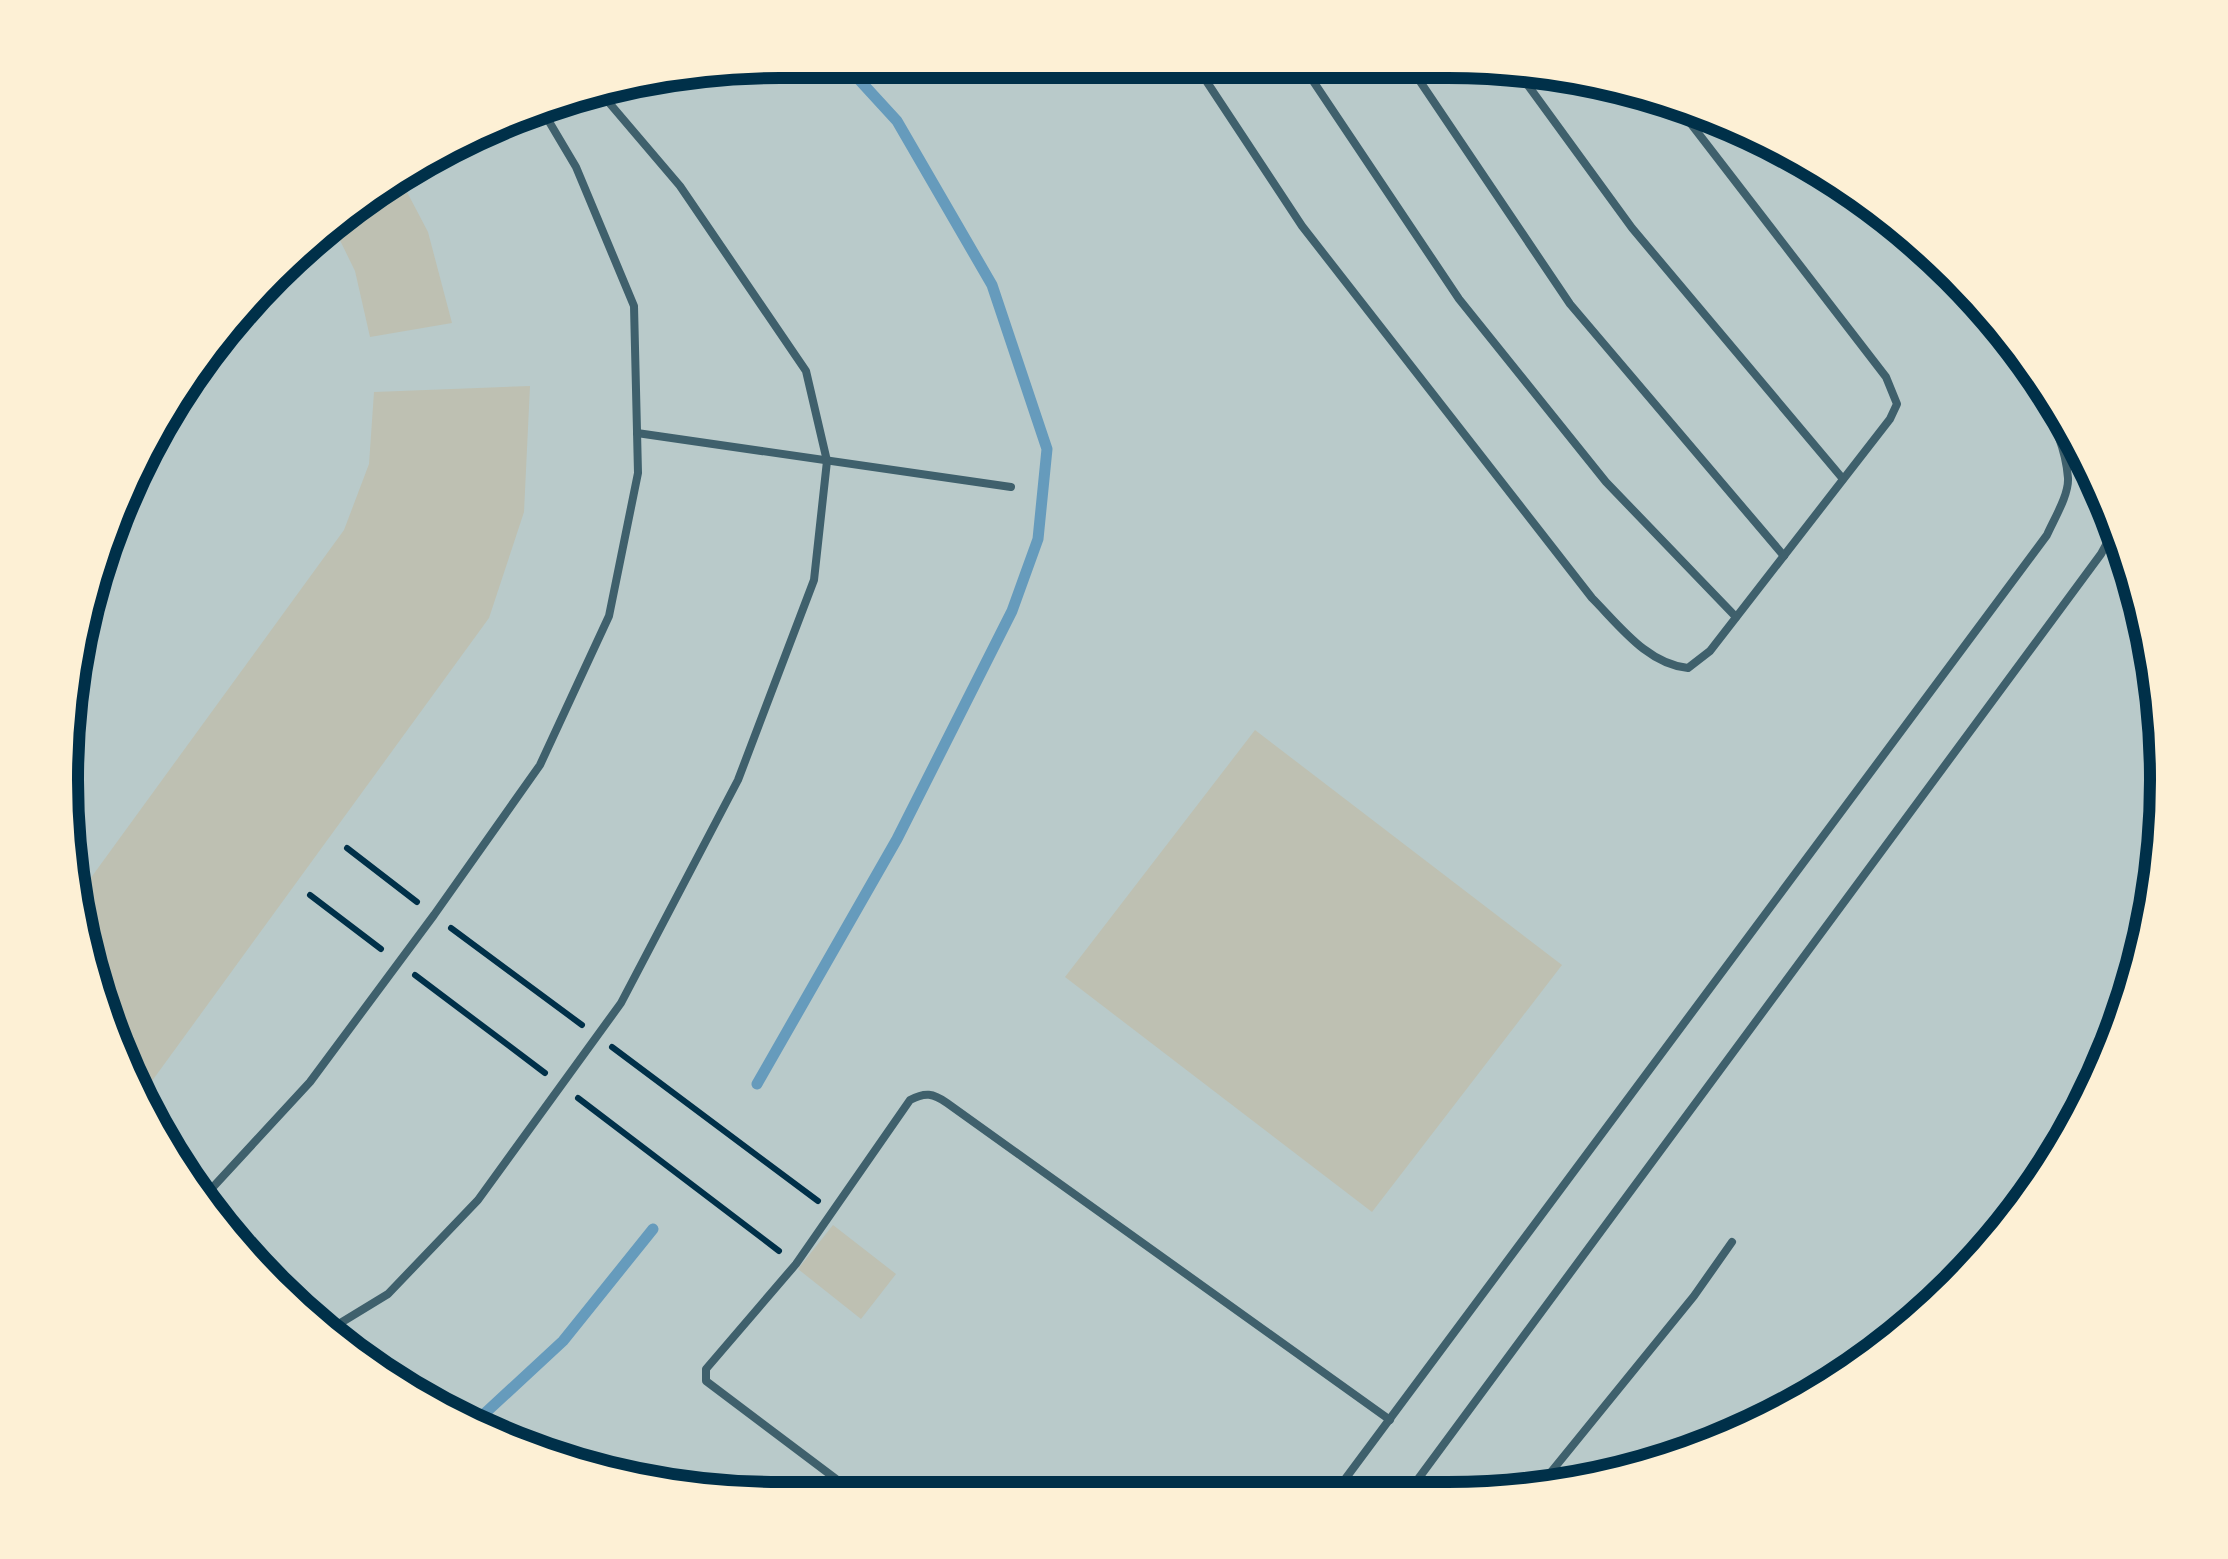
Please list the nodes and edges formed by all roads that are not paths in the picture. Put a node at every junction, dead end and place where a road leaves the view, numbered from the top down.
1 (1204, 78) edge
2 (1310, 78) edge
3 (1418, 78) edge
4 (1526, 82) edge
5 (607, 99) edge
6 (548, 117) edge
7 (1688, 120) edge
8 (637, 433) junction
9 (2060, 436) edge
10 (826, 461) junction
11 (1843, 480) junction
12 (1011, 488) dead end
13 (2108, 541) edge
14 (1784, 556) junction
15 (1736, 616) junction
16 (210, 1190) edge
17 (1732, 1242) dead end
18 (339, 1325) edge
19 (1390, 1420) junction
20 (1550, 1473) edge
21 (840, 1482) edge
22 (1343, 1482) edge
23 (1416, 1482) edge

1 - 15 lane
2 - 15 lane
3 - 14 lane
4 - 11 lane
5 - 10 lane
6 - 8 lane
7 - 11 lane
8 - 10 lane
8 - 16 lane
9 - 19 lane
10 - 12 lane
10 - 18 lane
11 - 14 lane
13 - 23 lane
14 - 15 lane
17 - 20 lane
19 - 21 lane
19 - 22 lane

